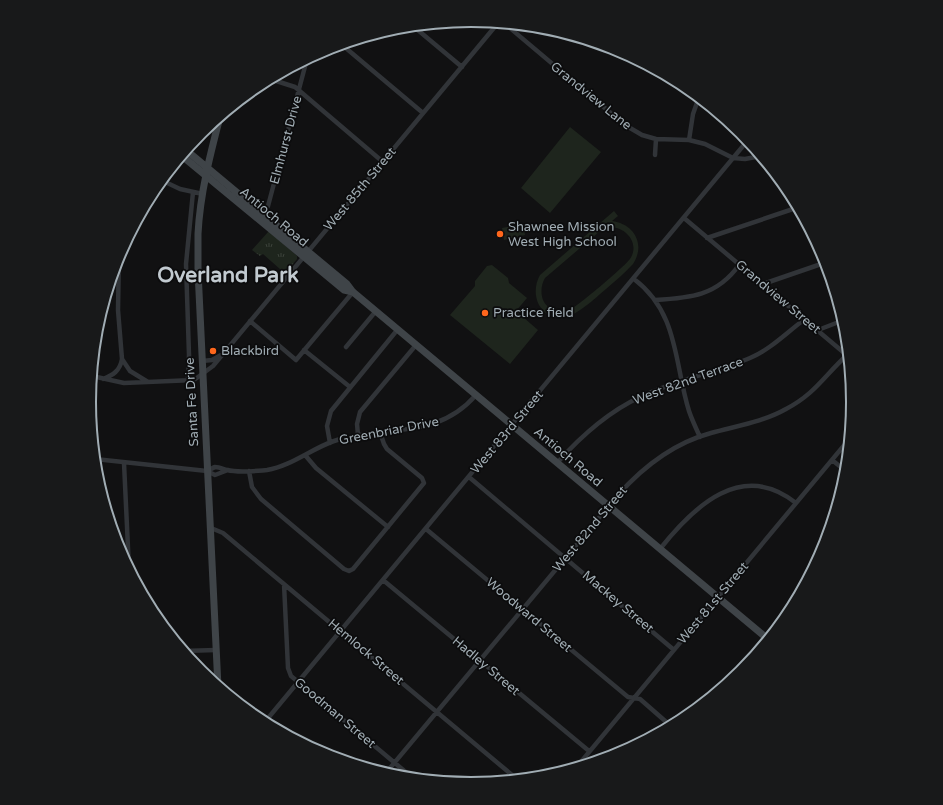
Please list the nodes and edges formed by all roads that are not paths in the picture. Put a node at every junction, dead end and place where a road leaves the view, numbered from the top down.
1 (494, 28) edge
2 (511, 29) edge
3 (418, 31) edge
4 (347, 49) edge
5 (305, 66) edge
6 (462, 67) junction
7 (277, 81) edge
8 (299, 91) junction
9 (697, 103) edge
10 (423, 113) junction
11 (218, 126) edge
12 (656, 140) junction
13 (689, 140) junction
14 (744, 145) edge
15 (190, 154) edge
16 (655, 155) dead end
17 (756, 157) edge
18 (733, 158) junction
19 (186, 159) edge
20 (383, 162) junction
21 (206, 171) junction
22 (167, 183) edge
23 (193, 192) junction
24 (203, 194) junction
25 (793, 209) edge
26 (260, 216) junction
27 (684, 218) junction
28 (707, 238) junction
29 (306, 254) junction
30 (820, 264) edge
31 (739, 265) junction
32 (117, 278) edge
33 (634, 278) junction
34 (763, 284) junction
35 (353, 292) junction
36 (656, 300) junction
37 (376, 311) junction
38 (805, 319) junction
39 (250, 321) junction
40 (838, 322) edge
41 (398, 329) junction
42 (818, 330) junction
43 (416, 345) junction
44 (346, 347) dead end
45 (304, 350) junction
46 (844, 352) edge
47 (221, 355) junction
48 (122, 359) junction
49 (202, 360) junction
50 (845, 360) edge
51 (202, 375) junction
52 (97, 378) edge
53 (103, 380) junction
54 (188, 380) junction
55 (683, 381) junction
56 (148, 382) junction
57 (350, 387) junction
58 (476, 395) junction
59 (512, 426) junction
60 (380, 432) junction
61 (358, 435) junction
62 (700, 436) junction
63 (330, 443) junction
64 (845, 445) edge
65 (305, 455) junction
66 (100, 460) edge
67 (832, 460) junction
68 (124, 463) junction
69 (557, 463) junction
70 (841, 468) edge
71 (207, 471) junction
72 (249, 471) junction
73 (469, 477) junction
74 (796, 503) junction
75 (608, 506) junction
76 (388, 527) junction
77 (210, 528) junction
78 (426, 529) junction
79 (660, 550) junction
80 (128, 554) edge
81 (566, 558) junction
82 (383, 580) junction
83 (284, 584) junction
84 (718, 597) junction
85 (523, 610) junction
86 (340, 631) junction
87 (765, 636) edge
88 (216, 650) junction
89 (674, 650) junction
90 (190, 651) edge
91 (480, 661) junction
92 (218, 679) edge
93 (297, 682) junction
94 (634, 698) junction
95 (437, 712) junction
96 (268, 718) edge
97 (667, 723) edge
98 (589, 751) junction
99 (581, 761) edge
100 (395, 763) junction
101 (390, 769) edge
102 (406, 772) edge
103 (513, 776) edge

1 - 6 street, West 85th Street
2 - 12 street, Grandview Lane
3 - 6 street
4 - 10 street
5 - 8 street, Elmhurst Drive
6 - 10 street, West 85th Street
7 - 8 street
8 - 20 street
8 - 26 street, Elmhurst Drive
9 - 13 street
10 - 20 street, West 85th Street
11 - 21 main road, Santa Fe Drive
12 - 13 street, Grandview Lane
12 - 16 street
13 - 18 street, Grandview Lane
14 - 18 street, West 83rd Street
15 - 21 main road, Antioch Road
17 - 18 street
18 - 27 street, West 83rd Street
19 - 21 main road, Antioch Road
20 - 29 street, West 85th Street
21 - 24 main road, Santa Fe Drive
21 - 26 main road, Antioch Road
22 - 23 street
23 - 24 street
23 - 54 street
24 - 49 main road, Santa Fe Drive
25 - 28 street
26 - 29 main road, Antioch Road
27 - 28 street
27 - 33 street, West 83rd Street
28 - 31 street, Grandview Street
29 - 35 main road, Antioch Road
29 - 39 street, West 85th Street
30 - 34 street
31 - 34 street, Grandview Street
31 - 36 street
32 - 48 street
33 - 36 street
33 - 59 street, West 83rd Street
34 - 38 street, Grandview Street
35 - 37 main road, Antioch Road
35 - 45 street
36 - 55 street
37 - 41 main road, Antioch Road
37 - 44 street
38 - 42 street, Grandview Street
38 - 55 street, West 82nd Terrace
39 - 45 street
39 - 47 street, West 85th Street
40 - 42 street
41 - 43 main road, Antioch Road
41 - 57 street
42 - 46 street, Grandview Street
43 - 58 main road, Antioch Road
43 - 61 street
45 - 57 street
47 - 49 street
47 - 51 street, West 85th Street
48 - 53 street
48 - 56 street
49 - 51 main road, Santa Fe Drive
50 - 62 street, West 82nd Street
51 - 54 street
51 - 71 main road, Santa Fe Drive
52 - 53 street
53 - 56 street
54 - 56 street
55 - 62 street
55 - 69 street, West 82nd Terrace
57 - 63 street
58 - 59 main road, Antioch Road
58 - 60 street, Greenbriar Drive
59 - 69 main road, Antioch Road
59 - 73 street, West 83rd Street
60 - 61 street, Greenbriar Drive
60 - 76 street
61 - 63 street, Greenbriar Drive
62 - 75 street, West 82nd Street
63 - 65 street, Greenbriar Drive
64 - 67 street, West 81st Street
65 - 72 street, Greenbriar Drive
65 - 76 street
66 - 68 street
67 - 70 street
67 - 74 street, West 81st Street
68 - 71 street
68 - 80 street
69 - 75 main road, Antioch Road
71 - 72 street, Greenbriar Drive
71 - 77 main road, Santa Fe Drive
72 - 76 street
73 - 78 street, West 83rd Street
73 - 81 street, Mackey Street
74 - 79 street
74 - 84 street, West 81st Street
75 - 79 main road, Antioch Road
75 - 81 street, West 82nd Street
77 - 83 street, Hemlock Street
77 - 88 main road, Santa Fe Drive
78 - 82 street, West 83rd Street
78 - 85 street, Woodward Street
79 - 84 main road, Antioch Road
81 - 85 street, West 82nd Street
81 - 89 street, Mackey Street
82 - 86 street, West 83rd Street
82 - 91 street, Hadley Street
83 - 86 street, Hemlock Street
83 - 93 street, Goodman Street
84 - 87 main road, Antioch Road
84 - 89 street, West 81st Street
85 - 91 street, West 82nd Street
85 - 94 street, Woodward Street
86 - 93 street, West 83rd Street
86 - 95 street, Hemlock Street
88 - 90 street
88 - 92 main road, Santa Fe Drive
89 - 94 street, West 81st Street
91 - 95 street, West 82nd Street
91 - 98 street, Hadley Street
93 - 96 street, West 83rd Street
93 - 100 street, Goodman Street
94 - 97 street, Woodward Street
94 - 98 street, West 81st Street
95 - 100 street, West 82nd Street
95 - 103 street, Hemlock Street
98 - 99 street, West 81st Street
100 - 101 street, West 82nd Street
100 - 102 street, Goodman Street

